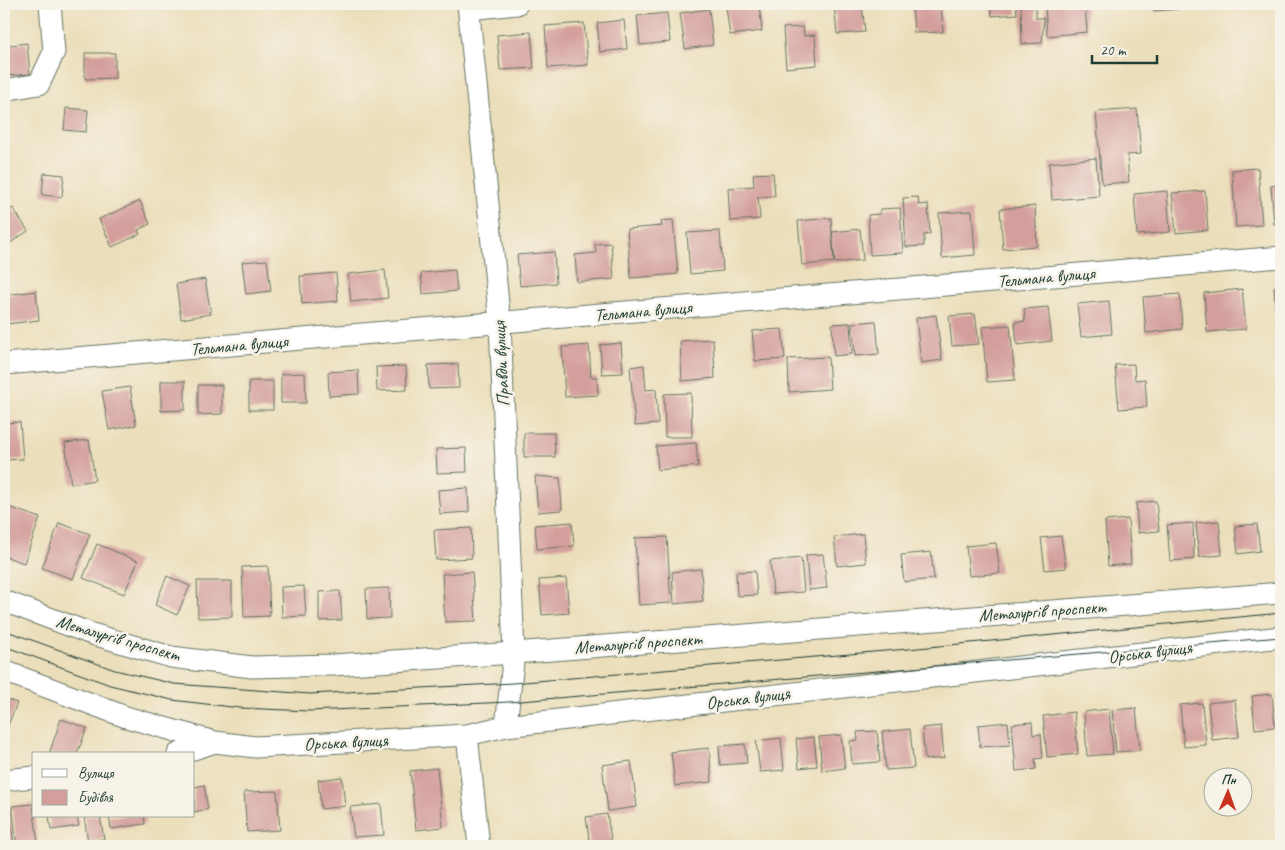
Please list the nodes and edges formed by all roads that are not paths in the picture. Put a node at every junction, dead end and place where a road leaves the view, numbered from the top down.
1 (50, 4) edge
2 (517, 4) edge
3 (469, 6) edge
4 (4, 90) edge
5 (1281, 257) edge
6 (500, 323) junction
7 (4, 364) edge
8 (1281, 593) edge
9 (4, 602) edge
10 (1281, 637) edge
11 (514, 653) junction
12 (4, 671) edge
13 (506, 726) junction
14 (467, 735) junction
15 (215, 742) junction
16 (184, 752) edge
17 (32, 777) edge
18 (4, 780) edge
19 (479, 846) edge

1 - 4 street
2 - 3 street
3 - 6 street, Правди вулиця
5 - 6 street, Тельмана вулиця
6 - 7 street, Тельмана вулиця
6 - 11 street, Правди вулиця
8 - 11 street, Металургів проспект
9 - 11 street, Металургів проспект
10 - 13 street, Орська вулиця
11 - 13 street, Правди вулиця
12 - 15 street, Орська вулиця
13 - 14 street, Орська вулиця
14 - 15 street, Орська вулиця
14 - 19 street
15 - 16 street, Орська вулиця
17 - 18 street

